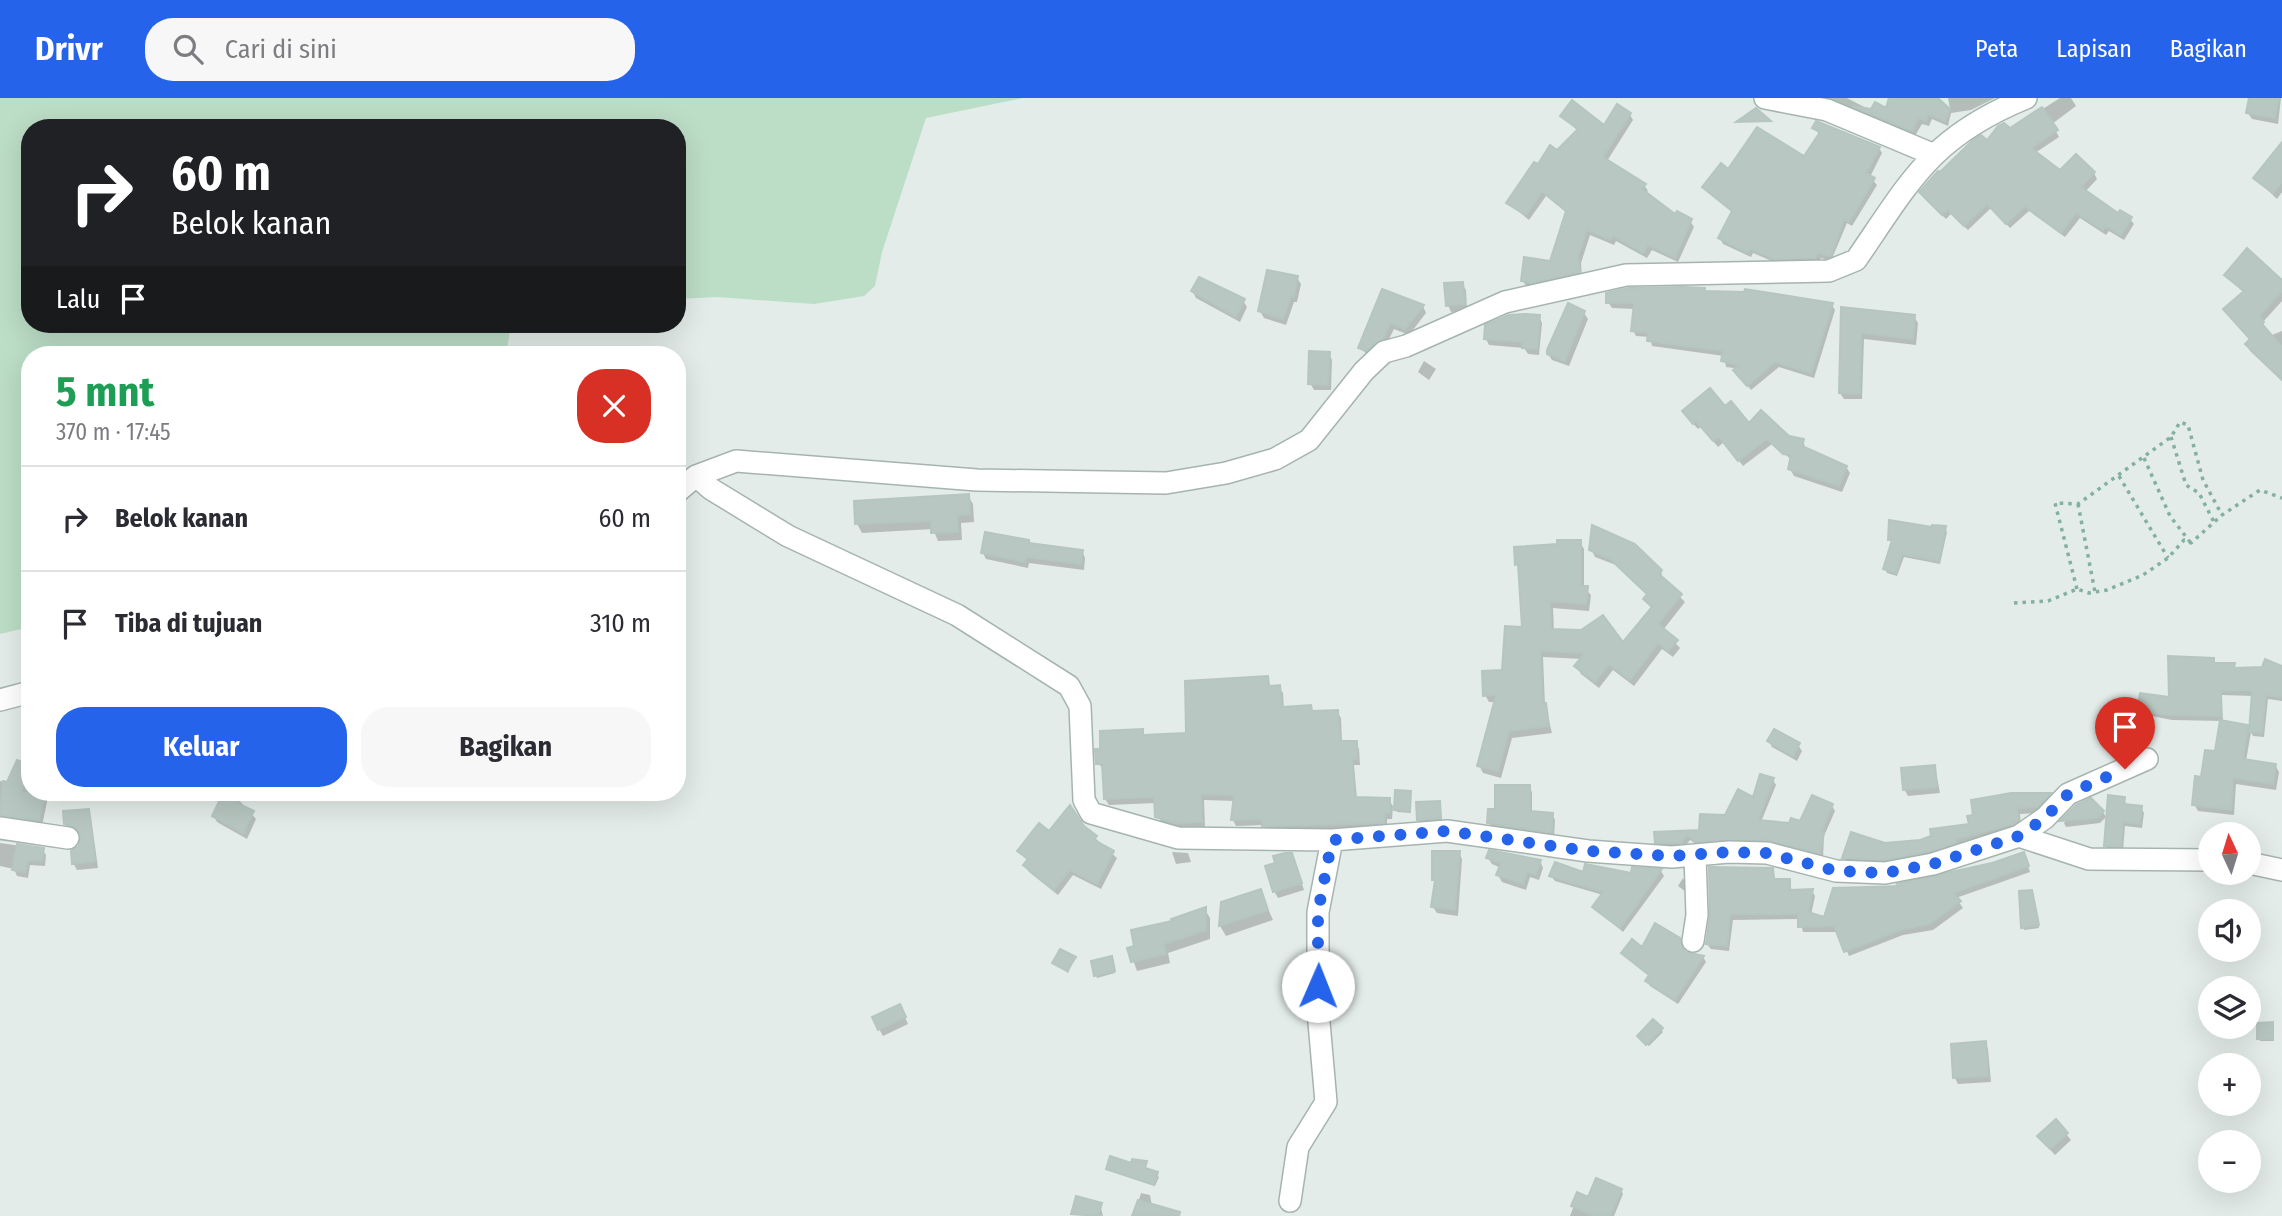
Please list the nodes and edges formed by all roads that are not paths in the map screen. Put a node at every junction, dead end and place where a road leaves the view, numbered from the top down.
1 (1765, 98) edge
2 (2026, 98) edge
3 (1931, 155) junction
4 (696, 476) junction
5 (686, 484) edge
6 (21, 694) edge
7 (0, 700) edge
8 (2147, 760) dead end
9 (0, 828) edge
10 (2019, 836) junction
11 (68, 838) dead end
12 (1332, 840) junction
13 (1695, 855) junction
14 (2198, 860) edge
15 (2261, 866) edge
16 (2282, 870) edge
17 (1693, 941) dead end
18 (1290, 1201) dead end

1 - 3 street
2 - 3 street
3 - 4 street
4 - 5 street
4 - 12 street
6 - 7 street
8 - 10 street
9 - 11 street
10 - 13 street
10 - 14 street
12 - 13 street
12 - 18 street
13 - 17 street
15 - 16 street

